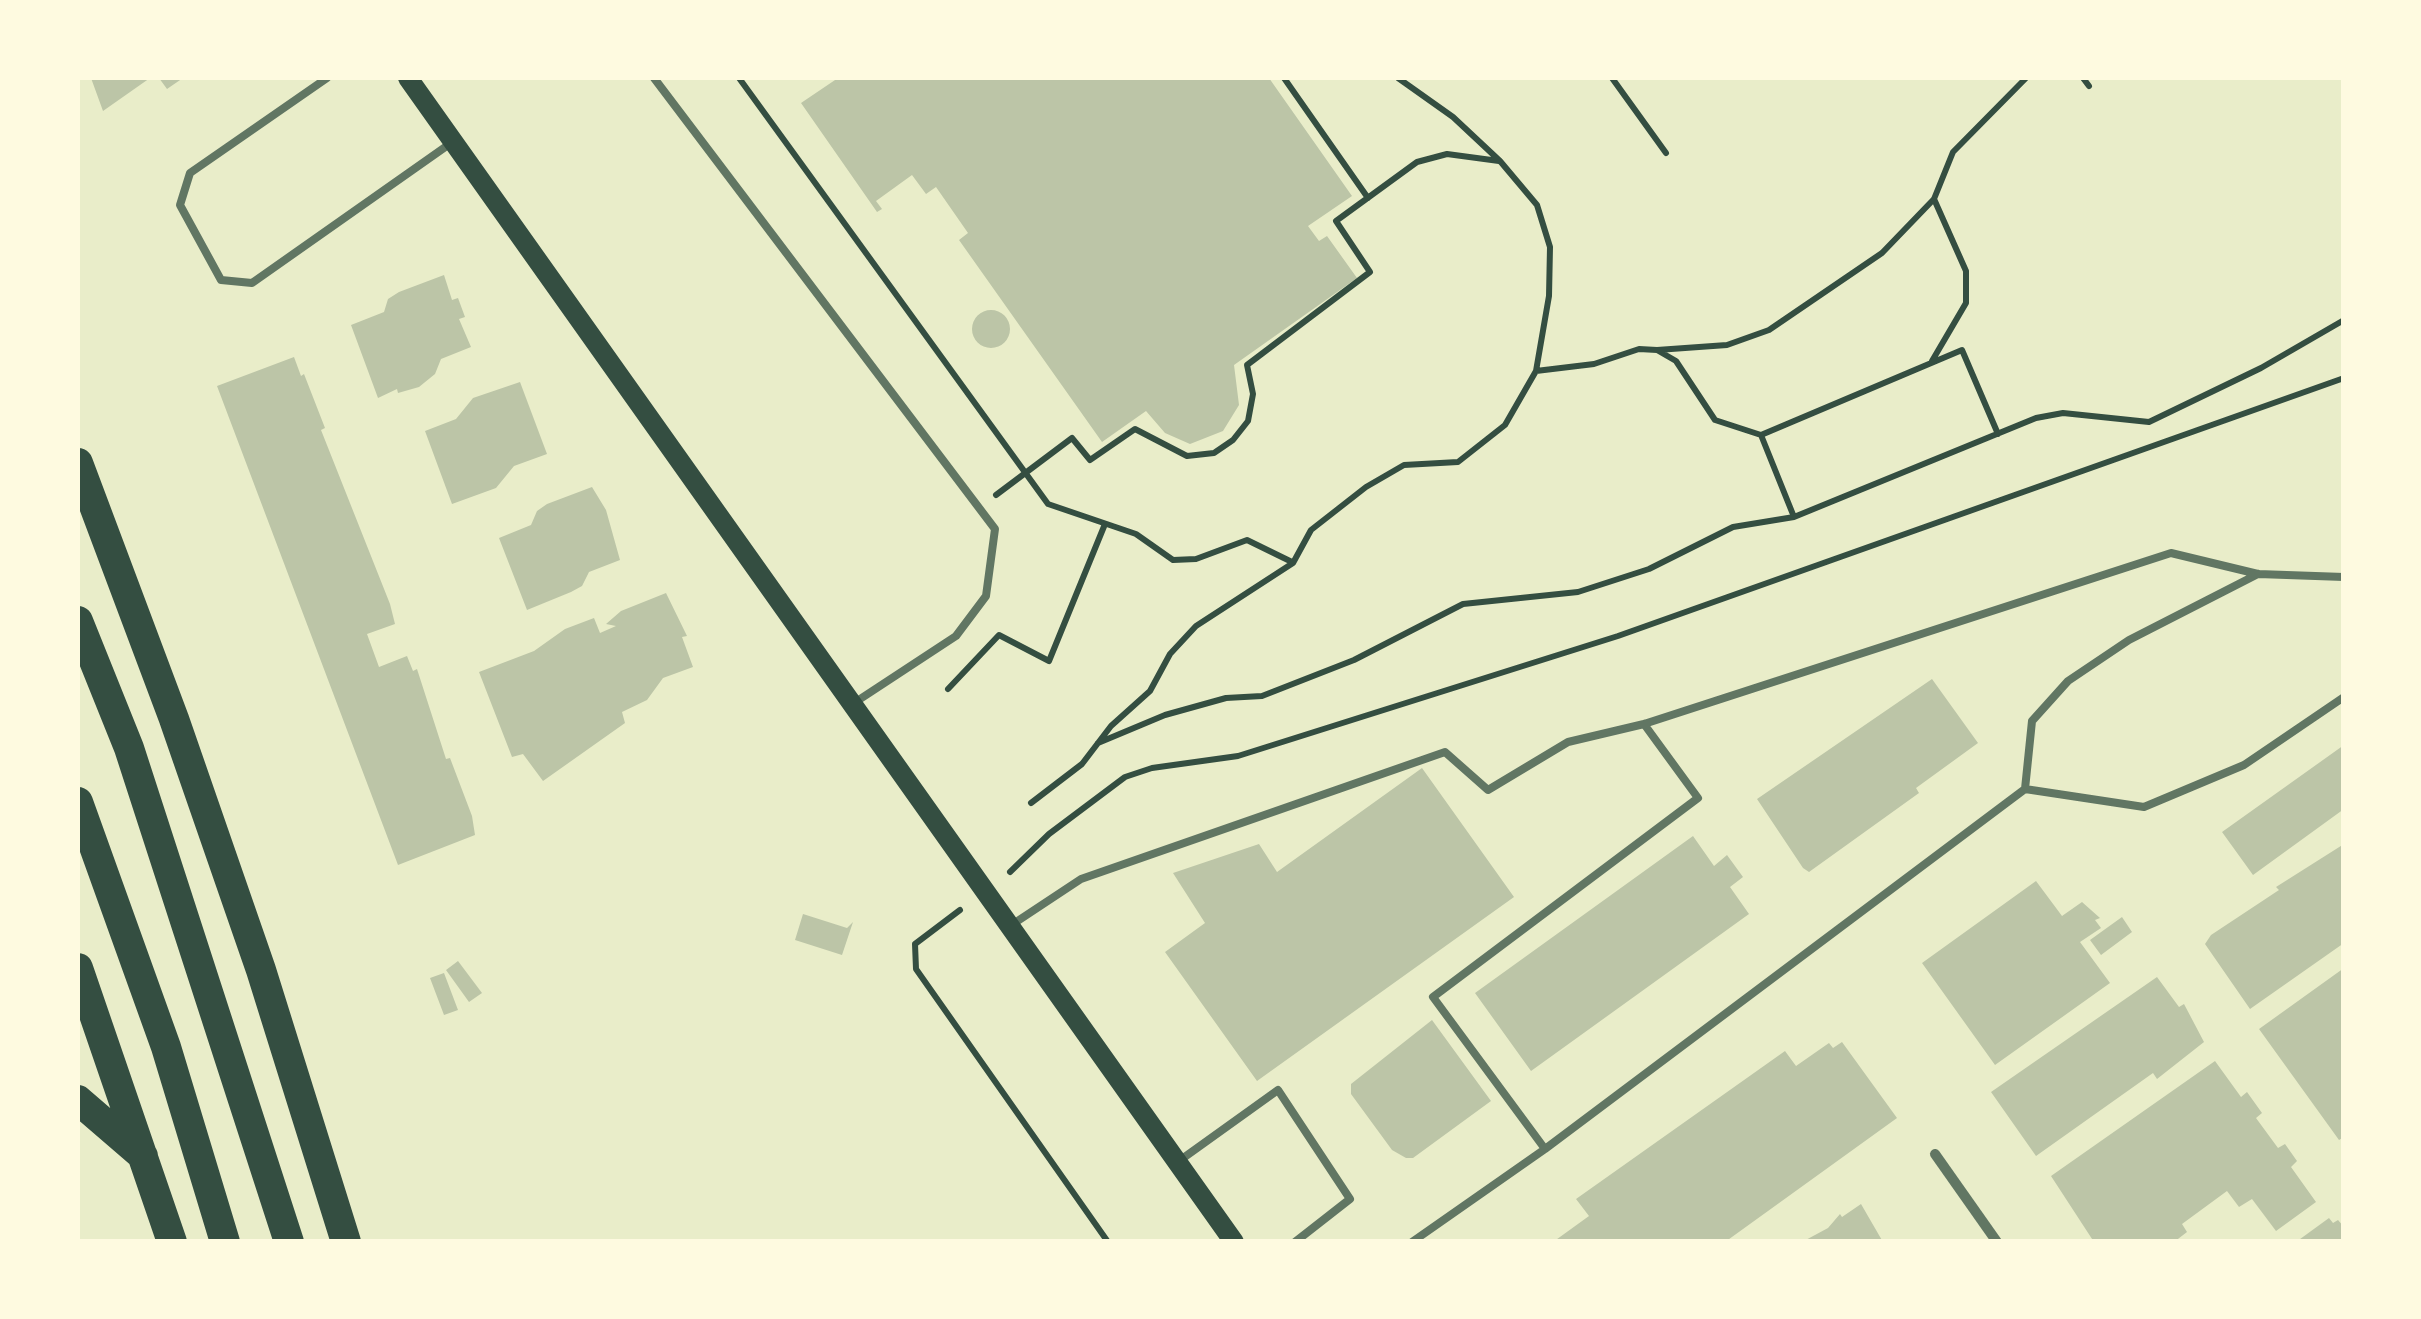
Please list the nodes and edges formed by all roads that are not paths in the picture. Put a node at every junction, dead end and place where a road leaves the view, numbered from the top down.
1 (327, 78) edge
2 (408, 78) edge
3 (654, 78) edge
4 (454, 141) junction
5 (78, 464) edge
6 (2258, 574) junction
7 (2344, 576) edge
8 (78, 621) edge
9 (2344, 697) edge
10 (850, 706) junction
11 (1644, 724) junction
12 (2026, 789) junction
13 (78, 802) edge
14 (1009, 926) junction
15 (78, 968) edge
16 (78, 1100) edge
17 (1545, 1149) junction
18 (1934, 1154) dead end
19 (146, 1158) junction
20 (1179, 1161) junction
21 (172, 1242) edge
22 (225, 1242) edge
23 (289, 1242) edge
24 (346, 1242) edge
25 (1234, 1242) edge
26 (1295, 1242) edge
27 (1412, 1242) edge
28 (1997, 1242) edge

1 - 4 lane
2 - 4 main road
3 - 10 lane
4 - 10 main road
5 - 24 highway
6 - 7 lane
6 - 11 lane
6 - 12 lane
8 - 23 highway
9 - 12 lane
10 - 14 main road
11 - 14 lane
11 - 17 lane
12 - 17 lane
13 - 22 highway
14 - 20 main road
15 - 19 highway
16 - 19 highway
17 - 27 lane
18 - 28 street
19 - 21 highway
20 - 25 main road
20 - 26 lane

